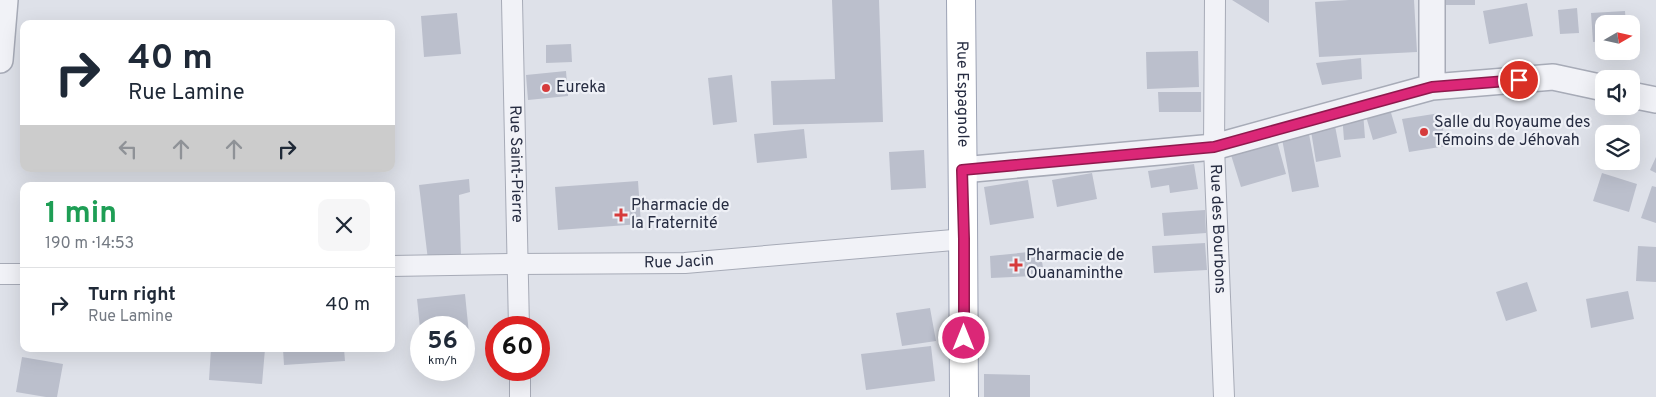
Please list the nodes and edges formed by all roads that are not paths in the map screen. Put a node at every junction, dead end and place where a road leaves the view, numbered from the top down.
1 (5, 0) edge
2 (512, 0) edge
3 (961, 0) edge
4 (1215, 0) edge
5 (1432, 0) edge
6 (0, 60) edge
7 (1595, 86) edge
8 (1432, 87) junction
9 (1640, 96) edge
10 (1656, 100) edge
11 (1214, 147) junction
12 (962, 170) junction
13 (964, 239) junction
14 (517, 264) junction
15 (395, 266) edge
16 (0, 274) edge
17 (20, 274) edge
18 (519, 316) edge
19 (520, 381) edge
20 (520, 397) edge
21 (964, 397) edge
22 (1224, 397) edge

1 - 6 street
2 - 14 street, Rue Saint-Pierre
3 - 12 main road, Rue Espagnole
4 - 11 street, Rue des Bourbons
5 - 8 street
7 - 8 street
8 - 11 street
9 - 10 street
11 - 12 street
11 - 22 street, Rue des Bourbons
12 - 13 main road, Rue Espagnole
13 - 14 street, Rue Jacin
13 - 21 main road, Rue Espagnole
14 - 15 street, Rue Jacin
14 - 18 street, Rue Saint-Pierre
16 - 17 street
19 - 20 street

